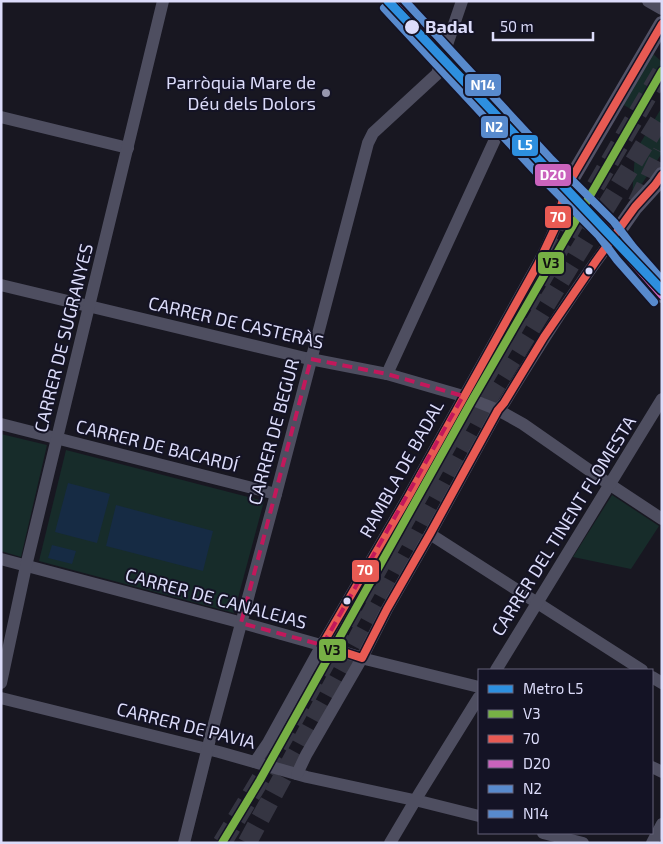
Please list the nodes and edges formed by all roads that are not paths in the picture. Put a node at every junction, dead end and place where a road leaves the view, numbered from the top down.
1 (163, 1) edge
2 (391, 1) edge
3 (462, 1) edge
4 (648, 1) edge
5 (662, 9) edge
6 (662, 24) edge
7 (443, 56) junction
8 (1, 117) edge
9 (504, 122) junction
10 (128, 148) junction
11 (662, 175) edge
12 (566, 188) junction
13 (614, 237) junction
14 (1, 284) edge
15 (662, 295) edge
16 (90, 306) junction
17 (310, 359) junction
18 (387, 374) junction
19 (463, 396) junction
20 (662, 400) edge
21 (498, 410) junction
22 (1, 424) edge
23 (58, 438) junction
24 (609, 484) junction
25 (276, 494) junction
26 (662, 520) edge
27 (430, 534) junction
28 (1, 559) edge
29 (26, 566) junction
30 (537, 602) junction
31 (241, 623) junction
32 (322, 645) junction
33 (362, 658) junction
34 (497, 669) edge
35 (640, 669) edge
36 (1, 683) edge
37 (478, 687) edge
38 (1, 698) edge
39 (478, 699) edge
40 (207, 749) junction
41 (255, 762) junction
42 (297, 774) junction
43 (415, 800) junction
44 (478, 816) edge
45 (662, 824) edge
46 (548, 834) edge
47 (184, 843) edge
48 (390, 843) edge
49 (583, 843) edge
50 (652, 843) edge

1 - 10 street, CARRER DE SUGRANYES
2 - 7 street
3 - 7 street, CARRER DE BEGUR
4 - 5 street
6 - 12 street
7 - 9 street
7 - 17 street, CARRER DE BEGUR
8 - 10 street
9 - 12 street
9 - 18 street
10 - 16 street, CARRER DE SUGRANYES
11 - 13 street
12 - 13 street
12 - 19 street, RAMBLA DE BADAL
13 - 15 street
13 - 21 street
14 - 16 street, CARRER DE CASTERÀS
16 - 17 street, CARRER DE CASTERÀS
16 - 23 street, CARRER DE SUGRANYES
17 - 18 street, CARRER DE CASTERÀS
17 - 25 street, CARRER DE BEGUR
18 - 19 street, CARRER DE CASTERÀS
19 - 21 street, CARRER DE CASTERÀS
19 - 32 street, RAMBLA DE BADAL
20 - 24 street, CARRER DEL TINENT FLOMESTA
21 - 24 street, CARRER DE CASTERÀS
21 - 27 street
22 - 23 street, CARRER DE BACARDÍ
23 - 25 street, CARRER DE BACARDÍ
23 - 29 street, CARRER DE SUGRANYES
24 - 26 street, CARRER DE CASTERÀS
24 - 30 street, CARRER DEL TINENT FLOMESTA
25 - 31 street, CARRER DE BEGUR
27 - 30 street
27 - 33 street
28 - 29 street, CARRER DE CANALEJAS
29 - 31 street, CARRER DE CANALEJAS
29 - 36 street, CARRER DE SUGRANYES
30 - 34 street, CARRER DEL TINENT FLOMESTA
30 - 35 street
31 - 32 street, CARRER DE CANALEJAS
31 - 40 street, CARRER DE BEGUR
32 - 33 street, CARRER DE CANALEJAS
32 - 41 street, RAMBLA DE BADAL
33 - 37 street, CARRER DE CANALEJAS
33 - 42 street
38 - 40 street, CARRER DE PAVIA
39 - 43 street
40 - 41 street, CARRER DE PAVIA
40 - 47 street, CARRER DE BEGUR
41 - 42 street, CARRER DE PAVIA
42 - 43 street, CARRER DE PAVIA
43 - 44 street, CARRER DE PAVIA
43 - 48 street
45 - 50 street
46 - 49 street

